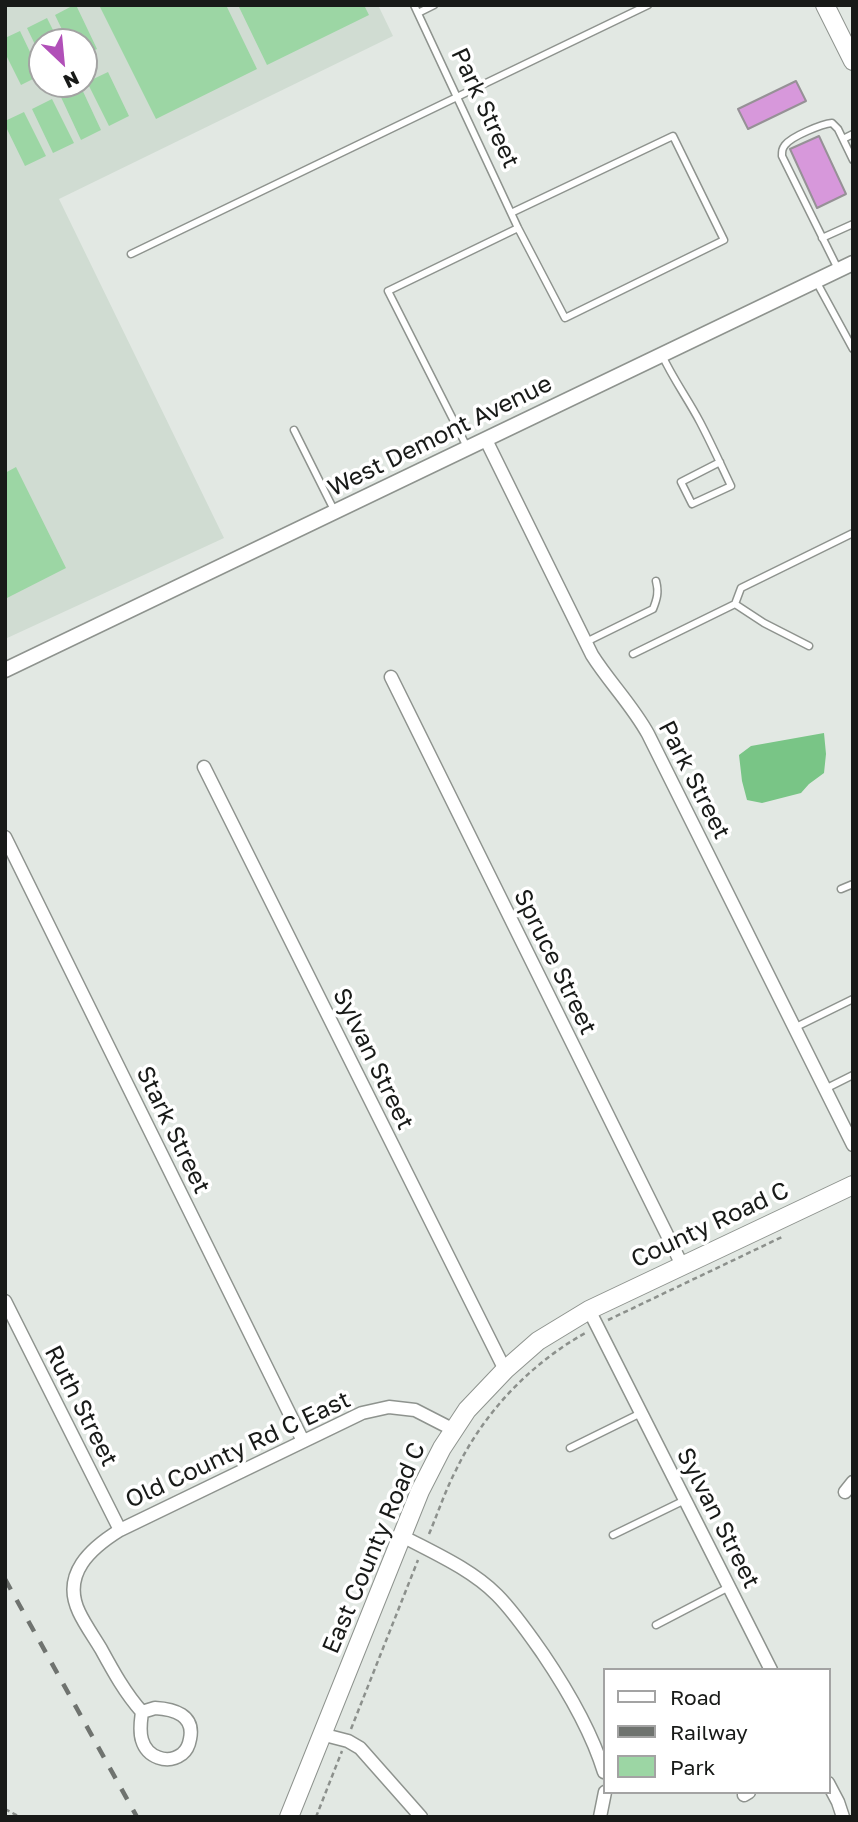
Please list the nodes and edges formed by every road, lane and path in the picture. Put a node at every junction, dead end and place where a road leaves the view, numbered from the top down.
1 (414, 5) edge
2 (434, 5) edge
3 (648, 5) edge
4 (825, 5) edge
5 (418, 13) junction
6 (853, 61) edge
7 (456, 96) junction
8 (853, 134) edge
9 (843, 139) junction
10 (853, 160) edge
11 (511, 213) junction
12 (853, 223) edge
13 (518, 228) junction
14 (822, 239) junction
15 (131, 254) dead end
16 (853, 263) edge
17 (838, 270) junction
18 (816, 281) junction
19 (853, 349) edge
20 (662, 355) junction
21 (294, 430) dead end
22 (486, 440) junction
23 (467, 448) junction
24 (720, 462) junction
25 (335, 512) junction
26 (853, 533) edge
27 (656, 581) dead end
28 (735, 604) junction
29 (586, 642) junction
30 (809, 646) dead end
31 (634, 654) dead end
32 (5, 670) edge
33 (391, 677) dead end
34 (205, 767) dead end
35 (5, 837) edge
36 (853, 884) edge
37 (841, 889) dead end
38 (853, 999) edge
39 (794, 1028) junction
40 (853, 1075) edge
41 (825, 1089) junction
42 (853, 1145) edge
43 (853, 1185) edge
44 (783, 1237) dead end
45 (682, 1265) junction
46 (5, 1301) edge
47 (589, 1310) junction
48 (610, 1319) dead end
49 (582, 1335) dead end
50 (505, 1370) junction
51 (641, 1413) junction
52 (454, 1430) junction
53 (303, 1441) junction
54 (570, 1448) dead end
55 (685, 1500) junction
56 (120, 1530) junction
57 (613, 1535) dead end
58 (402, 1536) junction
59 (428, 1538) dead end
60 (420, 1556) dead end
61 (729, 1587) junction
62 (656, 1625) dead end
63 (770, 1668) edge
64 (142, 1712) junction
65 (350, 1730) dead end
66 (321, 1734) junction
67 (342, 1750) dead end
68 (602, 1765) edge
69 (830, 1788) edge
70 (605, 1794) edge
71 (5, 1809) edge
72 (20, 1817) edge
73 (289, 1817) edge
74 (316, 1817) edge
75 (421, 1817) edge
76 (600, 1817) edge
77 (843, 1817) edge

1 - 5 lane, Park Street
2 - 5 lane
3 - 7 lane
4 - 6 main road
5 - 7 lane, Park Street
7 - 11 lane, Park Street
7 - 15 lane
8 - 9 lane
9 - 10 lane
9 - 14 lane
11 - 13 lane, Park Street
11 - 13 lane, Park Street
12 - 14 lane
13 - 23 lane
14 - 17 lane
16 - 17 street, West Demont Avenue
17 - 18 street, West Demont Avenue
18 - 19 lane
18 - 20 street, West Demont Avenue
20 - 22 street, West Demont Avenue
20 - 24 lane
21 - 25 lane
22 - 23 street, West Demont Avenue
22 - 29 street, Park Street
23 - 25 street, West Demont Avenue
24 - 24 lane
25 - 32 street, West Demont Avenue
26 - 28 lane
27 - 29 lane
28 - 30 lane
28 - 31 lane
29 - 39 street, Park Street
33 - 45 street, Spruce Street
34 - 50 street, Sylvan Street
35 - 53 street, Stark Street
36 - 37 lane
38 - 39 lane
39 - 41 street, Park Street
40 - 41 lane
41 - 42 street, Park Street
43 - 45 main road, County Road C
44 - 48 path
45 - 47 main road, County Road C
46 - 56 street, Ruth Street
47 - 50 main road, East County Road C
47 - 51 street, Sylvan Street
49 - 59 path
50 - 52 main road, East County Road C
51 - 54 lane
51 - 55 street, Sylvan Street
52 - 53 street, Old County Rd C East
52 - 58 main road, East County Road C
53 - 56 street, Old County Rd C East
55 - 57 lane
55 - 61 street, Sylvan Street
56 - 64 street, Old County Rd C East
58 - 66 main road, East County Road C
58 - 68 street
60 - 65 path
61 - 62 lane
61 - 63 street, Sylvan Street
64 - 64 street
66 - 73 main road, East County Road C
66 - 75 street
67 - 74 path
69 - 77 street
70 - 76 street
71 - 72 path

